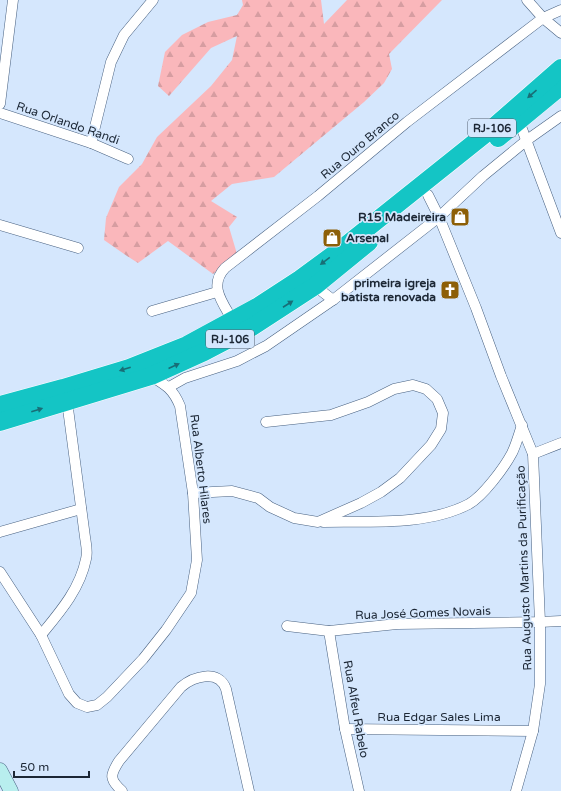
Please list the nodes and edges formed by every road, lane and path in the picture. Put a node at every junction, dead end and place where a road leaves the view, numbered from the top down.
1 (14, 0) edge
2 (153, 0) edge
3 (527, 0) edge
4 (561, 10) edge
5 (543, 18) junction
6 (561, 33) edge
7 (561, 68) edge
8 (561, 86) edge
9 (0, 104) edge
10 (0, 113) edge
11 (561, 116) edge
12 (519, 121) junction
13 (527, 140) junction
14 (91, 143) junction
15 (128, 159) dead end
16 (428, 195) junction
17 (439, 217) junction
18 (0, 225) edge
19 (561, 233) edge
20 (78, 248) dead end
21 (315, 286) junction
22 (217, 292) junction
23 (333, 300) junction
24 (152, 311) dead end
25 (233, 321) junction
26 (150, 376) junction
27 (169, 387) junction
28 (67, 401) junction
29 (0, 405) edge
30 (0, 422) edge
31 (266, 422) dead end
32 (522, 425) junction
33 (561, 443) edge
34 (533, 454) junction
35 (194, 493) junction
36 (81, 509) junction
37 (318, 522) junction
38 (0, 532) edge
39 (0, 572) edge
40 (561, 621) edge
41 (540, 622) junction
42 (287, 626) dead end
43 (329, 630) junction
44 (41, 635) junction
45 (345, 729) junction
46 (533, 731) junction
47 (0, 770) edge
48 (12, 791) edge
49 (122, 791) edge
50 (249, 791) edge
51 (359, 791) edge
52 (516, 791) edge

1 - 9 street
2 - 14 street
3 - 5 street
4 - 5 street, Rua Ouro Branco
5 - 6 street
5 - 22 street, Rua Ouro Branco
7 -> 25 highway, RJ-106
8 - 12 highway, RJ-106
10 - 14 street, Rua Orlando Randi
11 - 13 street
12 - 13 street
12 - 16 highway, RJ-106
13 - 17 street
13 - 19 street
14 - 15 street, Rua Orlando Randi
16 - 17 street, Rua Augusto Martins da Purificação
16 - 21 highway, RJ-106
17 - 23 street
17 - 32 street, Rua Augusto Martins da Purificação
18 - 20 street
21 - 23 street
26 -> 21 highway, RJ-106
22 - 24 street
22 - 25 street
23 - 27 street
25 -> 29 highway, RJ-106
26 - 27 street, Rua Alberto Hilares
26 - 28 highway, RJ-106
27 - 35 street, Rua Alberto Hilares
30 -> 28 highway, RJ-106
28 - 36 street
31 - 37 street
32 - 34 street, Rua Augusto Martins da Purificação
32 - 37 street
33 - 34 street
34 - 41 street, Rua Augusto Martins da Purificação
35 - 37 street
35 - 44 street, Rua Alberto Hilares
36 - 38 street
36 - 44 street
39 - 44 street, Rua Alberto Hilares
40 - 41 street, Rua José Gomes Novais
41 - 43 street, Rua José Gomes Novais
41 - 46 street, Rua Augusto Martins da Purificação
42 - 43 street, Rua José Gomes Novais
43 - 45 street, Rua Alfeu Rabelo
45 - 46 street, Rua Edgar Sales Lima
45 - 51 street, Rua Alfeu Rabelo
46 - 52 street, Rua Augusto Martins da Purificação
47 - 48 street
49 - 50 street

